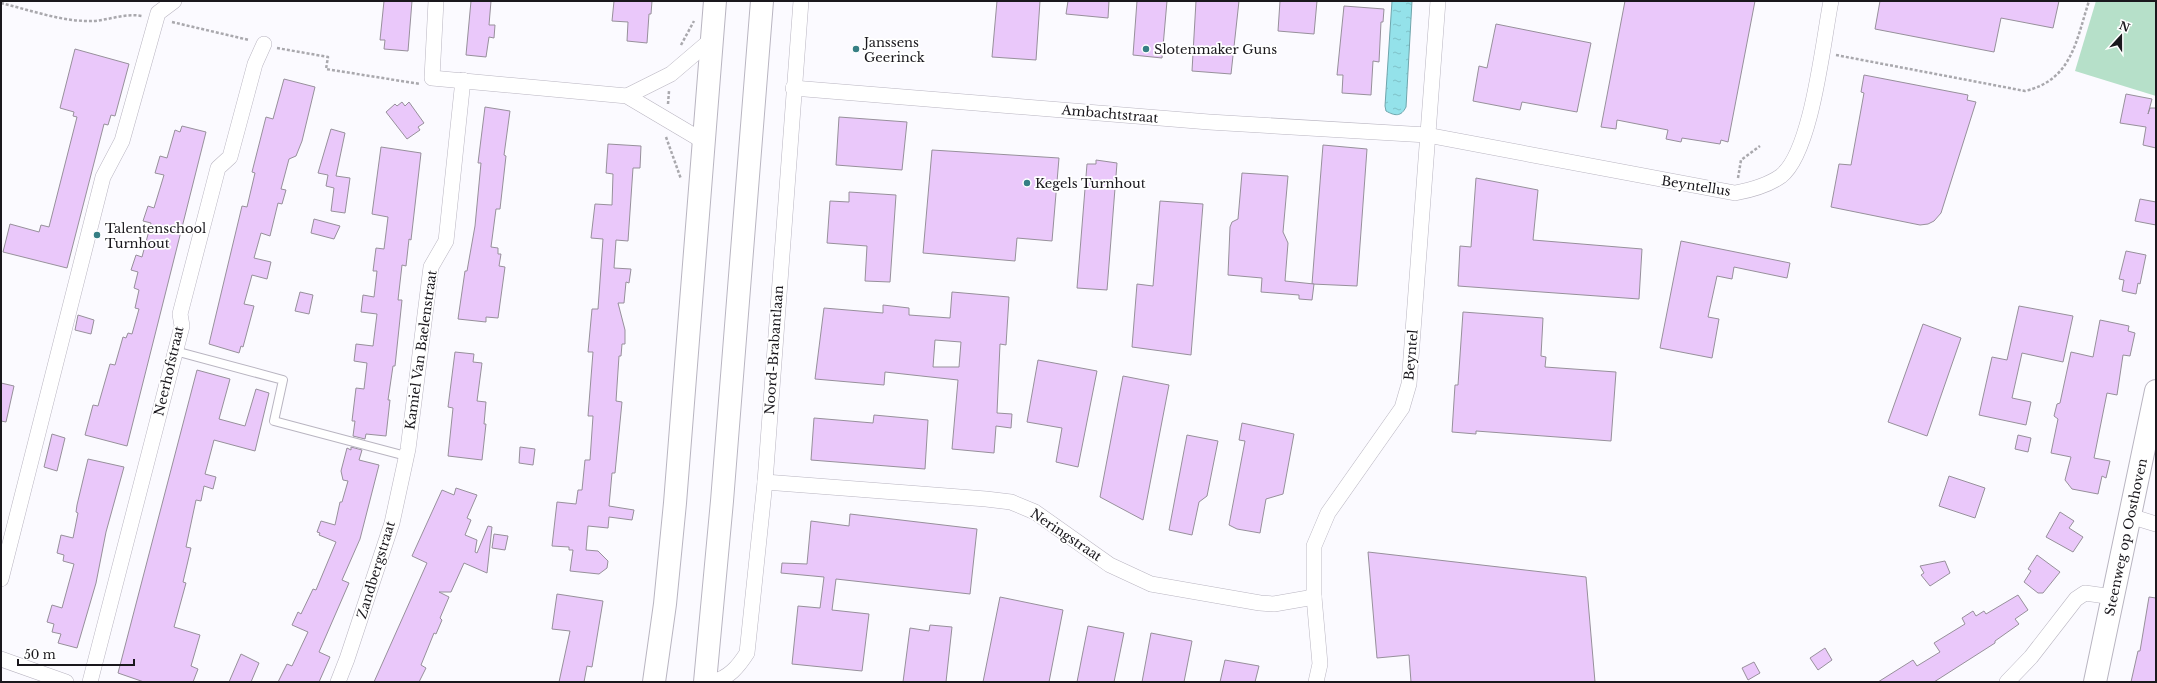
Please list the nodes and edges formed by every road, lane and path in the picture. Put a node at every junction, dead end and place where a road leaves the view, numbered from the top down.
1 (174, 1) edge
2 (436, 1) edge
3 (715, 1) edge
4 (762, 1) edge
5 (801, 1) edge
6 (1438, 1) edge
7 (1831, 1) edge
8 (2089, 1) edge
9 (1, 3) edge
10 (157, 18) junction
11 (695, 18) dead end
12 (712, 39) junction
13 (264, 44) junction
14 (1821, 52) junction
15 (671, 74) junction
16 (432, 78) junction
17 (463, 80) junction
18 (793, 88) junction
19 (627, 96) junction
20 (667, 119) junction
21 (1428, 135) junction
22 (704, 141) junction
23 (1760, 146) dead end
24 (681, 181) dead end
25 (1735, 193) junction
26 (175, 351) junction
27 (2156, 391) edge
28 (406, 456) junction
29 (765, 482) junction
30 (2130, 516) junction
31 (2156, 524) edge
32 (1, 579) edge
33 (1314, 597) junction
34 (2113, 597) junction
35 (1, 659) edge
36 (66, 682) edge
37 (90, 682) edge
38 (338, 682) edge
39 (654, 682) edge
40 (705, 682) edge
41 (712, 682) edge
42 (1316, 682) edge
43 (2007, 682) edge
44 (2095, 682) edge

1 - 10 street
2 - 16 street
3 - 12 main road
4 - 40 main road
5 - 18 street, Noord-Brabantlaan
6 - 21 street, Beyntel
7 - 14 street, Beyntellus
8 - 14 path
9 - 10 path
10 - 13 path
10 - 32 street
11 - 15 path
12 - 15 street
12 - 22 main road
13 - 16 path
13 - 26 street, Neerhofstraat
14 - 25 street, Beyntellus
15 - 19 street
15 - 20 path
16 - 17 street
17 - 19 street
17 - 28 street, Kamiel Van Baelenstraat
18 - 21 street, Ambachtstraat
18 - 29 street, Noord-Brabantlaan
19 - 20 street
20 - 22 street
20 - 24 path
21 - 25 street, Beyntellus
21 - 33 street, Beyntel
22 - 39 main road
23 - 25 path
26 - 28 lane
26 - 37 street, Neerhofstraat
27 - 30 main road, Steenweg op Oosthoven
28 - 38 street, Zandbergstraat
29 - 33 street, Neringstraat
29 - 41 street, Noord-Brabantlaan
30 - 31 street
30 - 34 main road, Steenweg op Oosthoven
33 - 42 street, Beyntel
34 - 43 street
34 - 44 main road, Steenweg op Oosthoven
35 - 36 street

